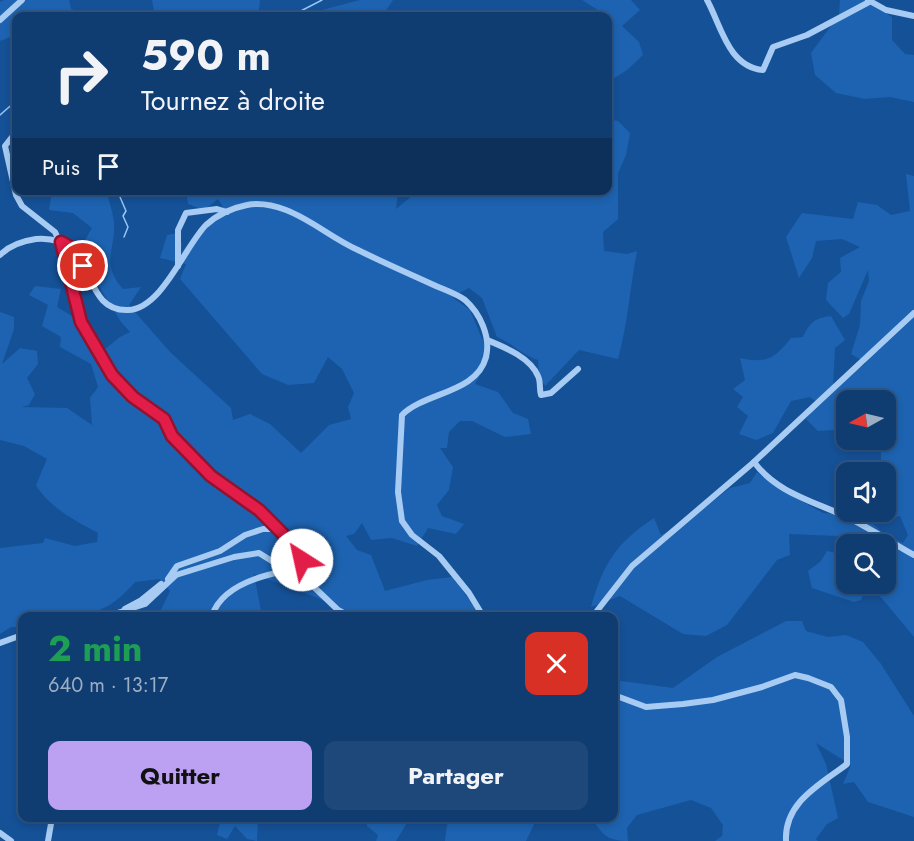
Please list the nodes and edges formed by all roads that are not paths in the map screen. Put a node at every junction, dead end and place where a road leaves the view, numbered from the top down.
1 (22, 0) edge
2 (707, 0) edge
3 (868, 1) edge
4 (914, 16) edge
5 (0, 20) edge
6 (12, 137) edge
7 (12, 177) edge
8 (16, 195) edge
9 (227, 212) junction
10 (61, 242) junction
11 (0, 255) edge
12 (178, 266) junction
13 (914, 313) edge
14 (487, 340) junction
15 (578, 369) dead end
16 (754, 462) junction
17 (278, 529) junction
18 (914, 555) edge
19 (285, 571) junction
20 (169, 578) junction
21 (315, 588) junction
22 (122, 612) edge
23 (214, 612) edge
24 (342, 612) edge
25 (481, 612) edge
26 (596, 612) edge
27 (18, 636) edge
28 (0, 643) edge
29 (618, 697) edge
30 (51, 822) edge
31 (0, 833) edge
32 (11, 841) edge
33 (48, 841) edge
34 (786, 841) edge

1 - 5 street
2 - 3 street
3 - 4 street
6 - 7 street
8 - 10 street
9 - 12 street
9 - 12 street
9 - 14 street
10 - 11 street
10 - 12 street
10 - 17 street
13 - 16 street
14 - 15 street
14 - 25 street
16 - 18 street
16 - 26 street
17 - 20 street
17 - 21 street
19 - 20 street
19 - 21 street
19 - 23 street
20 - 22 street
21 - 24 street
27 - 28 street
29 - 34 street
30 - 33 street
31 - 32 street

